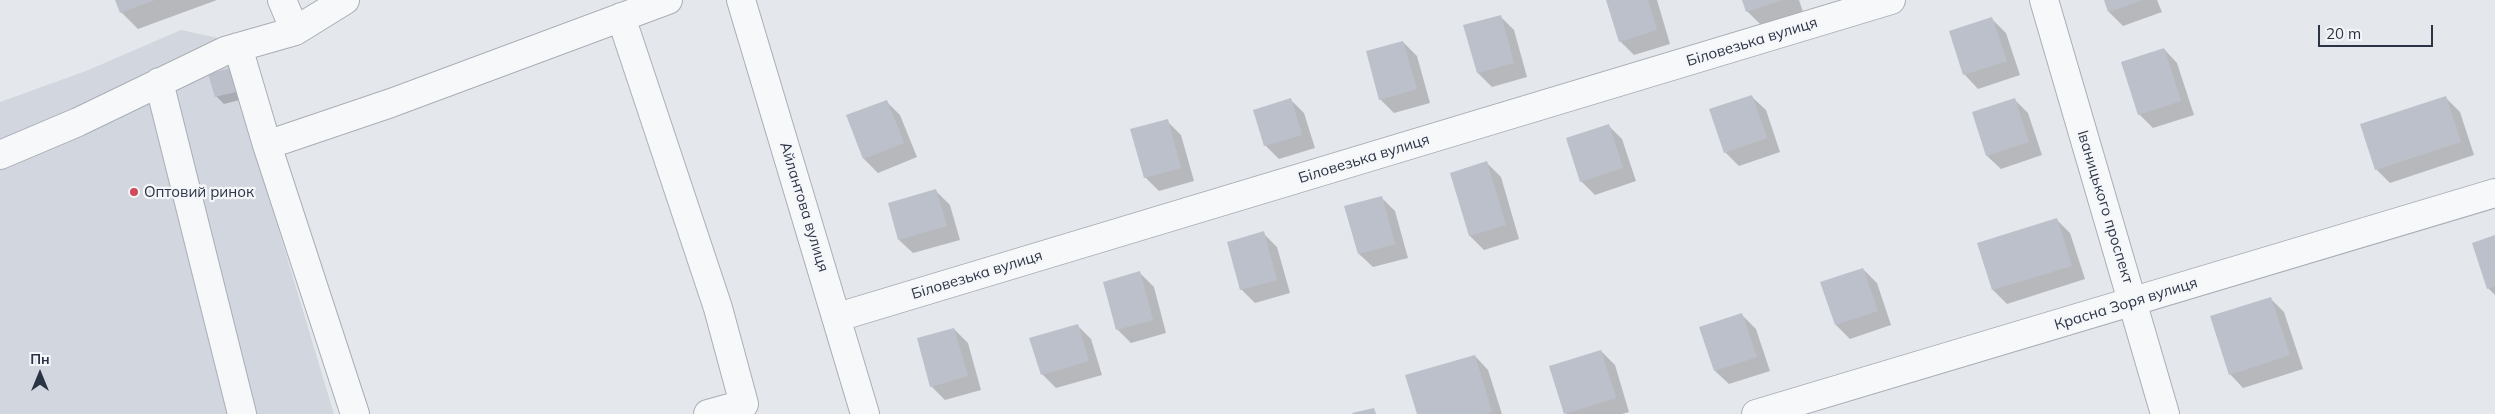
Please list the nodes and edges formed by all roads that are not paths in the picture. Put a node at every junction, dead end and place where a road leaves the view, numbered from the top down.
1 (282, 0) edge
2 (345, 0) edge
3 (668, 0) edge
4 (741, 0) edge
5 (1891, 0) edge
6 (2044, 0) edge
7 (621, 18) junction
8 (295, 32) junction
9 (238, 47) junction
10 (159, 82) junction
11 (267, 145) junction
12 (0, 156) edge
13 (2495, 193) edge
14 (2134, 301) junction
15 (838, 317) junction
16 (242, 414) edge
17 (355, 414) edge
18 (708, 414) edge
19 (865, 414) edge
20 (1756, 414) edge
21 (2165, 414) edge

1 - 8 street
2 - 8 street
3 - 7 street
4 - 15 street, Айлантова вулиця
5 - 15 street, Біловезька вулиця
6 - 14 street, Іваницького проспект
7 - 11 street
7 - 18 street
8 - 9 street
9 - 10 street
9 - 11 street
10 - 12 street
10 - 16 street
11 - 17 street
13 - 14 street, Красна Зоря вулиця
14 - 20 street, Красна Зоря вулиця
14 - 21 street, Іваницького проспект
15 - 19 street, Айлантова вулиця

